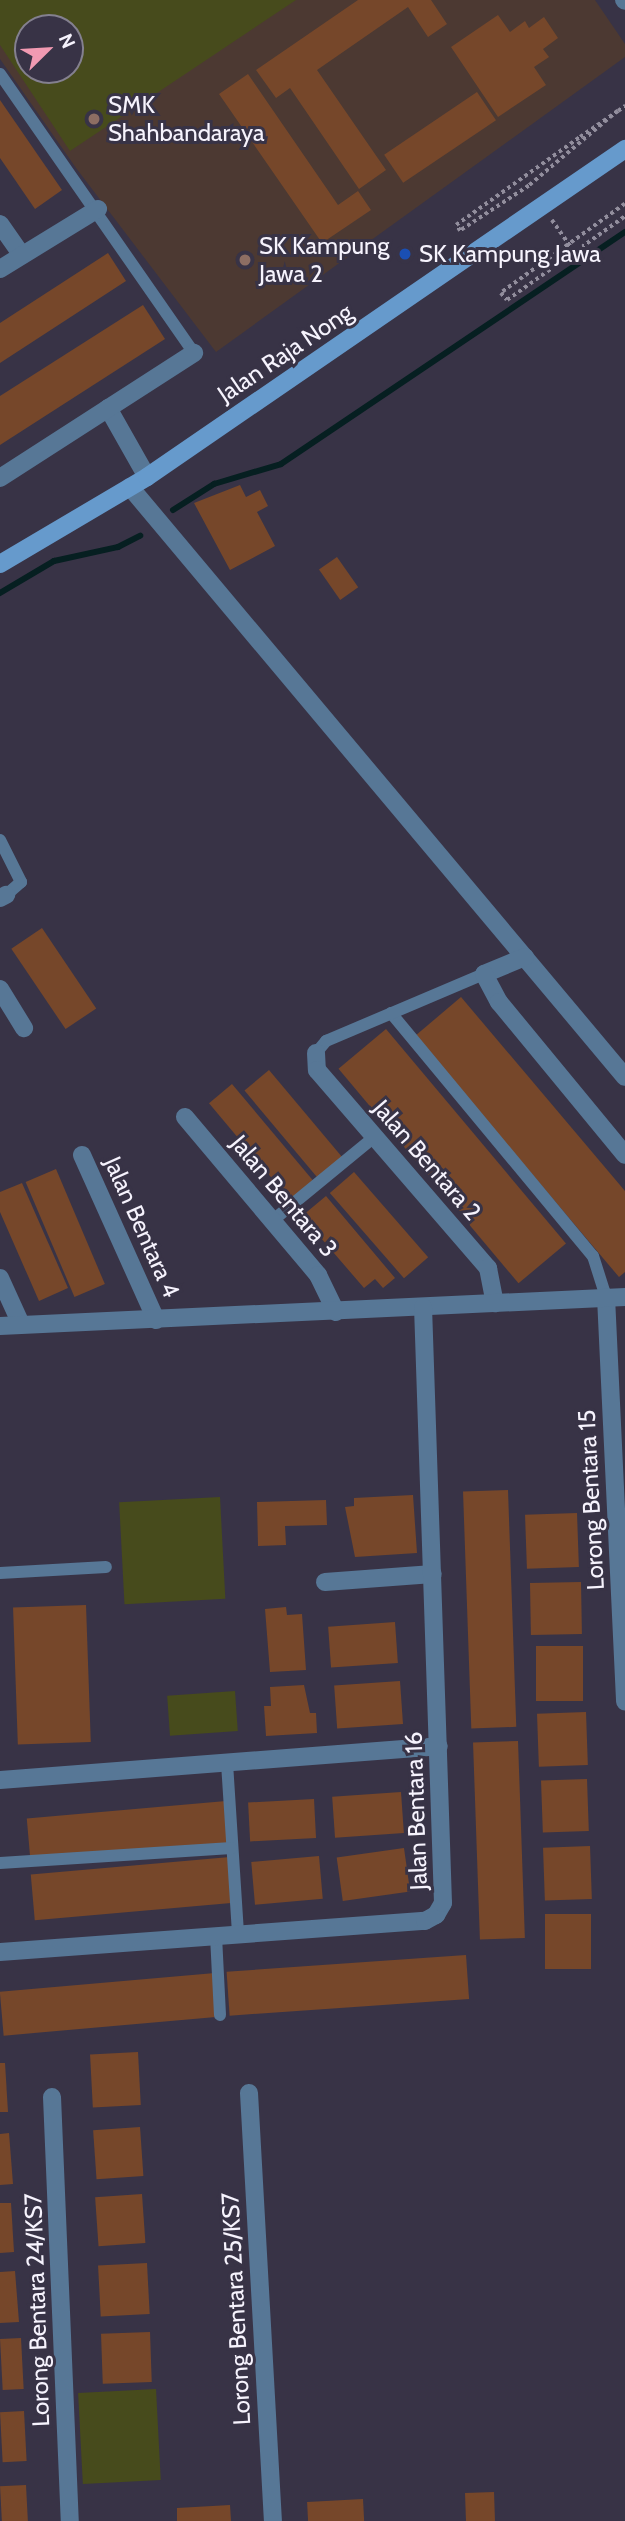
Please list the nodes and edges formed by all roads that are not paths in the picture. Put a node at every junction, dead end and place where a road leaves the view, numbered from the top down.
1 (0, 74) edge
2 (625, 149) edge
3 (98, 209) junction
4 (0, 224) edge
5 (22, 255) junction
6 (0, 268) edge
7 (194, 352) joint
8 (108, 408) junction
9 (147, 477) junction
10 (0, 478) edge
11 (130, 487) junction
12 (0, 564) edge
13 (0, 840) edge
14 (3, 896) edge
15 (525, 957) junction
16 (484, 974) junction
17 (0, 989) edge
18 (391, 1013) junction
19 (24, 1028) dead end
20 (316, 1053) joint
21 (625, 1077) edge
22 (186, 1117) dead end
23 (373, 1138) junction
24 (82, 1155) dead end
25 (625, 1155) edge
26 (272, 1221) junction
27 (0, 1278) edge
28 (606, 1297) junction
29 (625, 1297) edge
30 (495, 1303) junction
31 (423, 1307) junction
32 (336, 1312) junction
33 (156, 1320) junction
34 (21, 1324) junction
35 (0, 1326) edge
36 (106, 1567) dead end
37 (0, 1573) edge
38 (433, 1574) junction
39 (326, 1582) dead end
40 (625, 1702) edge
41 (439, 1746) junction
42 (227, 1763) junction
43 (0, 1780) edge
44 (232, 1849) junction
45 (0, 1863) edge
46 (237, 1935) junction
47 (216, 1936) junction
48 (0, 1952) edge
49 (220, 2015) dead end
50 (249, 2093) dead end
51 (52, 2097) dead end
52 (70, 2521) edge
53 (273, 2521) edge

1 - 3 lane
2 - 9 main road, Jalan Raja Nong
3 - 5 street
3 - 7 lane
4 - 5 street
5 - 6 street
7 - 8 street
8 - 9 street
8 - 10 street
9 - 11 main road, Jalan Raja Nong
11 - 12 main road, Jalan Raja Nong
11 - 15 street
13 - 14 lane
15 - 16 street
15 - 21 street
16 - 18 lane
16 - 25 street
17 - 19 street
18 - 20 lane
18 - 28 lane
20 - 23 street, Jalan Bentara 2
22 - 26 street, Jalan Bentara 3
23 - 26 lane
23 - 30 street, Jalan Bentara 2
24 - 33 street, Jalan Bentara 4
26 - 32 street, Jalan Bentara 3
27 - 34 street
28 - 29 street
28 - 30 street
28 - 40 street, Lorong Bentara 15
30 - 31 street
31 - 32 street
31 - 38 street, Jalan Bentara 16
32 - 33 street
33 - 34 street
34 - 35 street
36 - 37 lane
38 - 39 street
38 - 41 street, Jalan Bentara 16
41 - 42 street
41 - 46 street, Jalan Bentara 16
42 - 43 street
42 - 44 lane
44 - 45 lane
44 - 46 lane
46 - 47 street, Jalan Bentara 16
47 - 48 street, Jalan Bentara 16
47 - 49 lane
50 - 53 street, Lorong Bentara 25/KS7
51 - 52 street, Lorong Bentara 24/KS7

